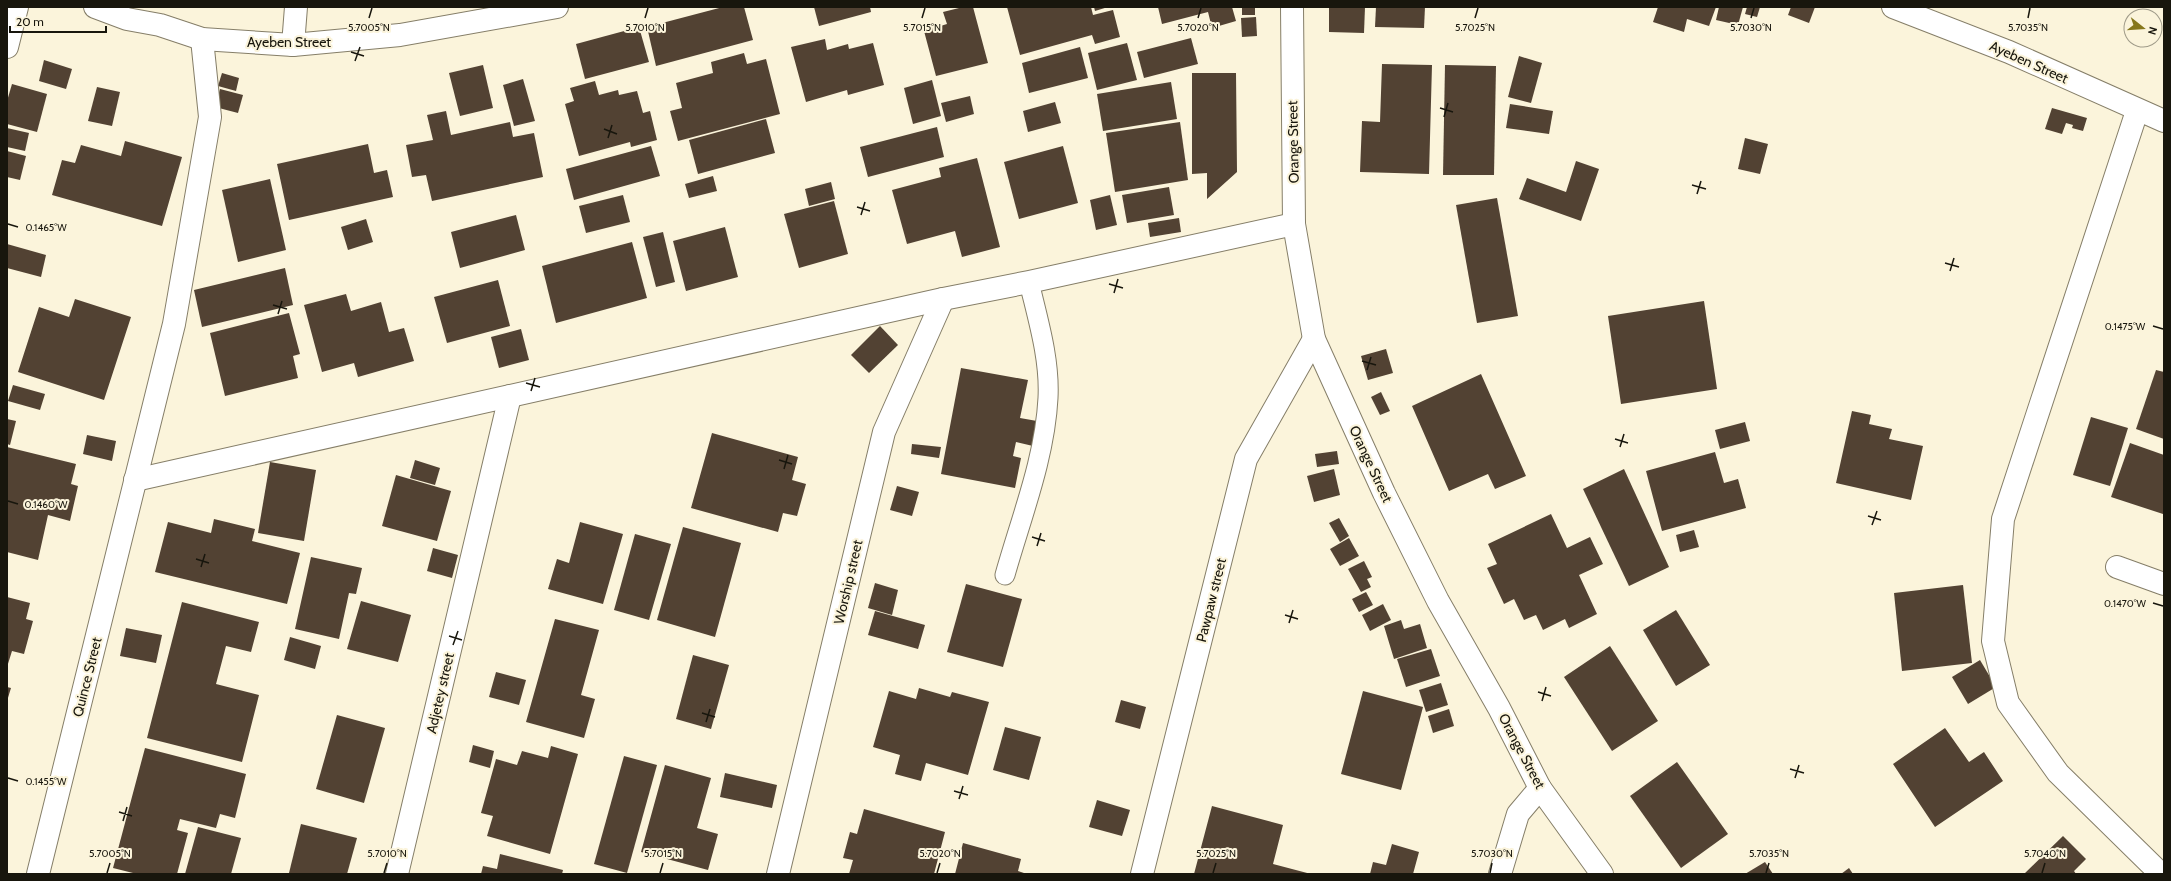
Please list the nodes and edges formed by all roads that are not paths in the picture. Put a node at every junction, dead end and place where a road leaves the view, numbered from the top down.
1 (17, 7) edge
2 (95, 7) edge
3 (296, 7) edge
4 (558, 7) edge
5 (1292, 7) edge
6 (1893, 7) edge
7 (202, 39) junction
8 (293, 45) junction
9 (7, 47) edge
10 (2137, 111) junction
11 (2164, 122) edge
12 (1294, 224) junction
13 (1029, 282) junction
14 (943, 298) junction
15 (1314, 339) junction
16 (510, 396) junction
17 (135, 480) junction
18 (2117, 566) dead end
19 (1005, 575) dead end
20 (2164, 584) edge
21 (1540, 788) junction
22 (38, 874) edge
23 (397, 874) edge
24 (778, 874) edge
25 (1142, 874) edge
26 (1500, 874) edge
27 (1602, 874) edge
28 (2161, 874) edge

1 - 9 street
2 - 7 street, Ayeben Street
3 - 8 street
4 - 8 street, Ayeben Street
5 - 12 street, Orange Street
6 - 10 street, Ayeben Street
7 - 8 street, Ayeben Street
7 - 17 street, Quince Street
10 - 11 street, Ayeben Street
10 - 28 street
12 - 13 street
12 - 15 street, Orange Street
13 - 14 street
13 - 19 lane
14 - 16 street
14 - 24 street, Worship street
15 - 21 street, Orange Street
15 - 25 street, Pawpaw street
16 - 17 street
16 - 23 street, Adjetey street
17 - 22 street, Quince Street
18 - 20 street
21 - 26 street
21 - 27 street, Orange Street

